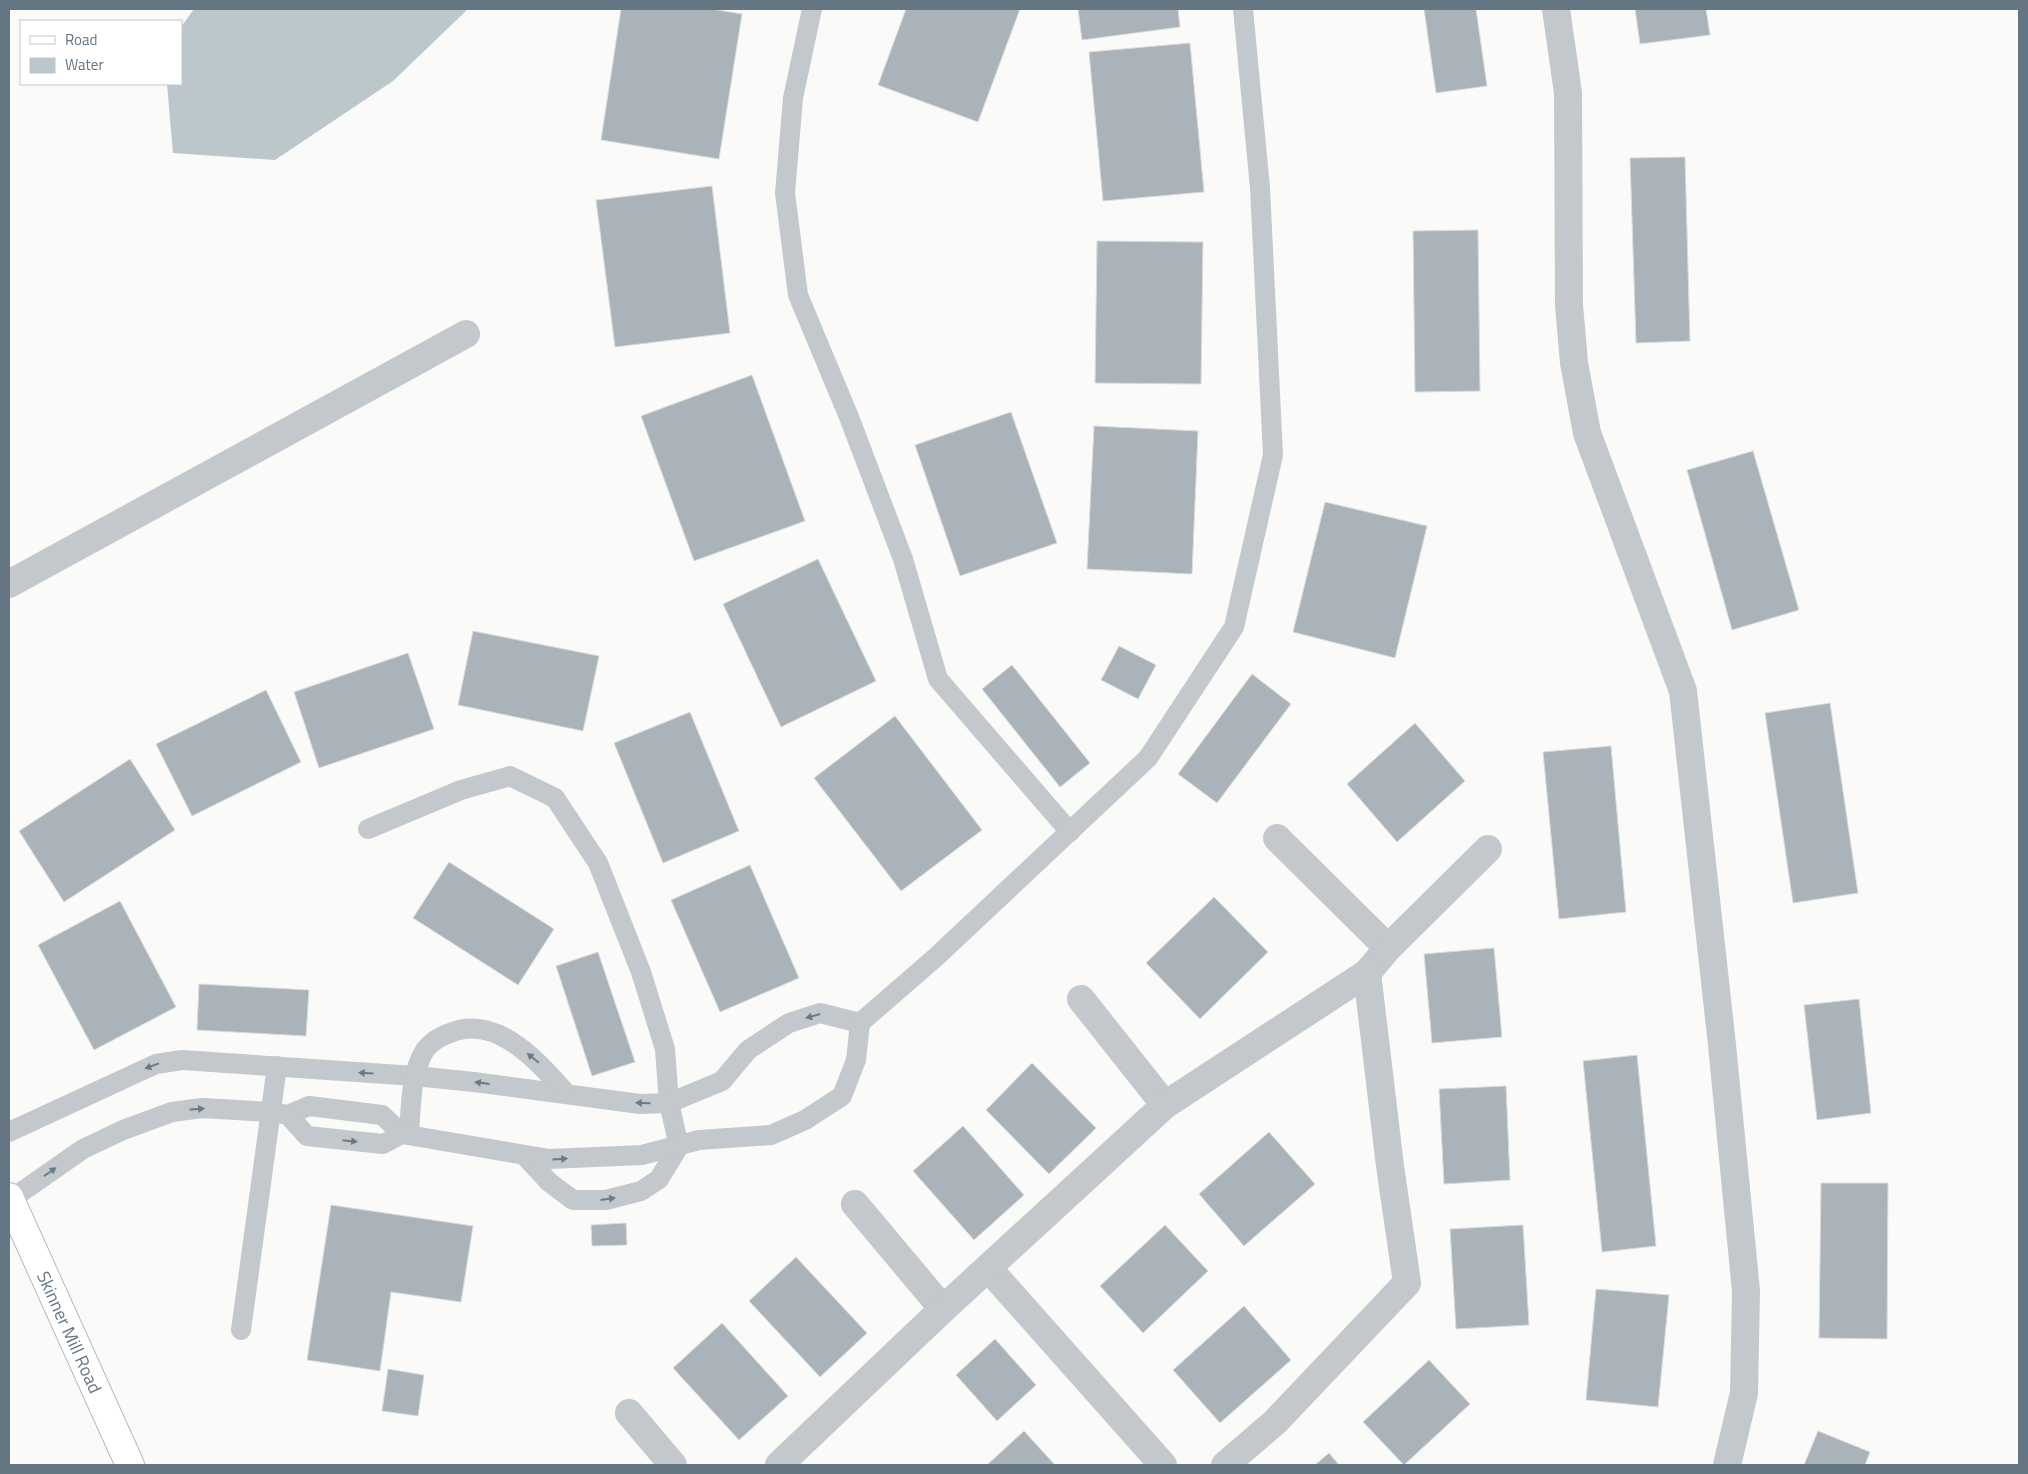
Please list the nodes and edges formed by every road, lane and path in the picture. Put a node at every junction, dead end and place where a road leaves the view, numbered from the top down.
1 (812, 9) edge
2 (1243, 9) edge
3 (1556, 9) edge
4 (466, 334) dead end
5 (9, 584) edge
6 (368, 828) dead end
7 (1070, 832) junction
8 (1277, 838) dead end
9 (1488, 849) dead end
10 (1388, 948) junction
11 (1367, 973) junction
12 (1081, 999) dead end
13 (860, 1023) junction
14 (277, 1066) junction
15 (415, 1076) junction
16 (566, 1094) junction
17 (669, 1103) junction
18 (1165, 1104) junction
19 (280, 1114) junction
20 (9, 1132) edge
21 (406, 1135) junction
22 (679, 1146) junction
23 (524, 1155) junction
24 (9, 1198) edge
25 (855, 1204) dead end
26 (988, 1268) junction
27 (943, 1309) junction
28 (241, 1330) dead end
29 (629, 1413) dead end
30 (130, 1465) edge
31 (672, 1465) edge
32 (779, 1465) edge
33 (1163, 1465) edge
34 (1225, 1465) edge
35 (1727, 1465) edge

1 - 7 lane
2 - 7 lane
3 - 35 street
4 - 5 street
6 - 17 lane
7 - 13 lane
8 - 10 street
9 - 10 street
10 - 11 street
11 - 18 street
11 - 34 street
12 - 18 street
13 -> 17 lane
13 - 22 lane
15 -> 14 lane
14 - 19 lane
14 -> 20 lane
16 -> 15 lane
16 -> 15 lane
15 - 21 lane
17 -> 16 lane
17 - 22 lane
18 - 26 street
19 - 21 lane
19 -> 21 lane
24 -> 19 lane
19 - 28 lane
21 - 23 lane
23 -> 22 lane
23 -> 22 lane
24 - 30 street, Skinner Mill Road
25 - 27 street
26 - 27 street
26 - 33 street
27 - 32 street
29 - 31 street

